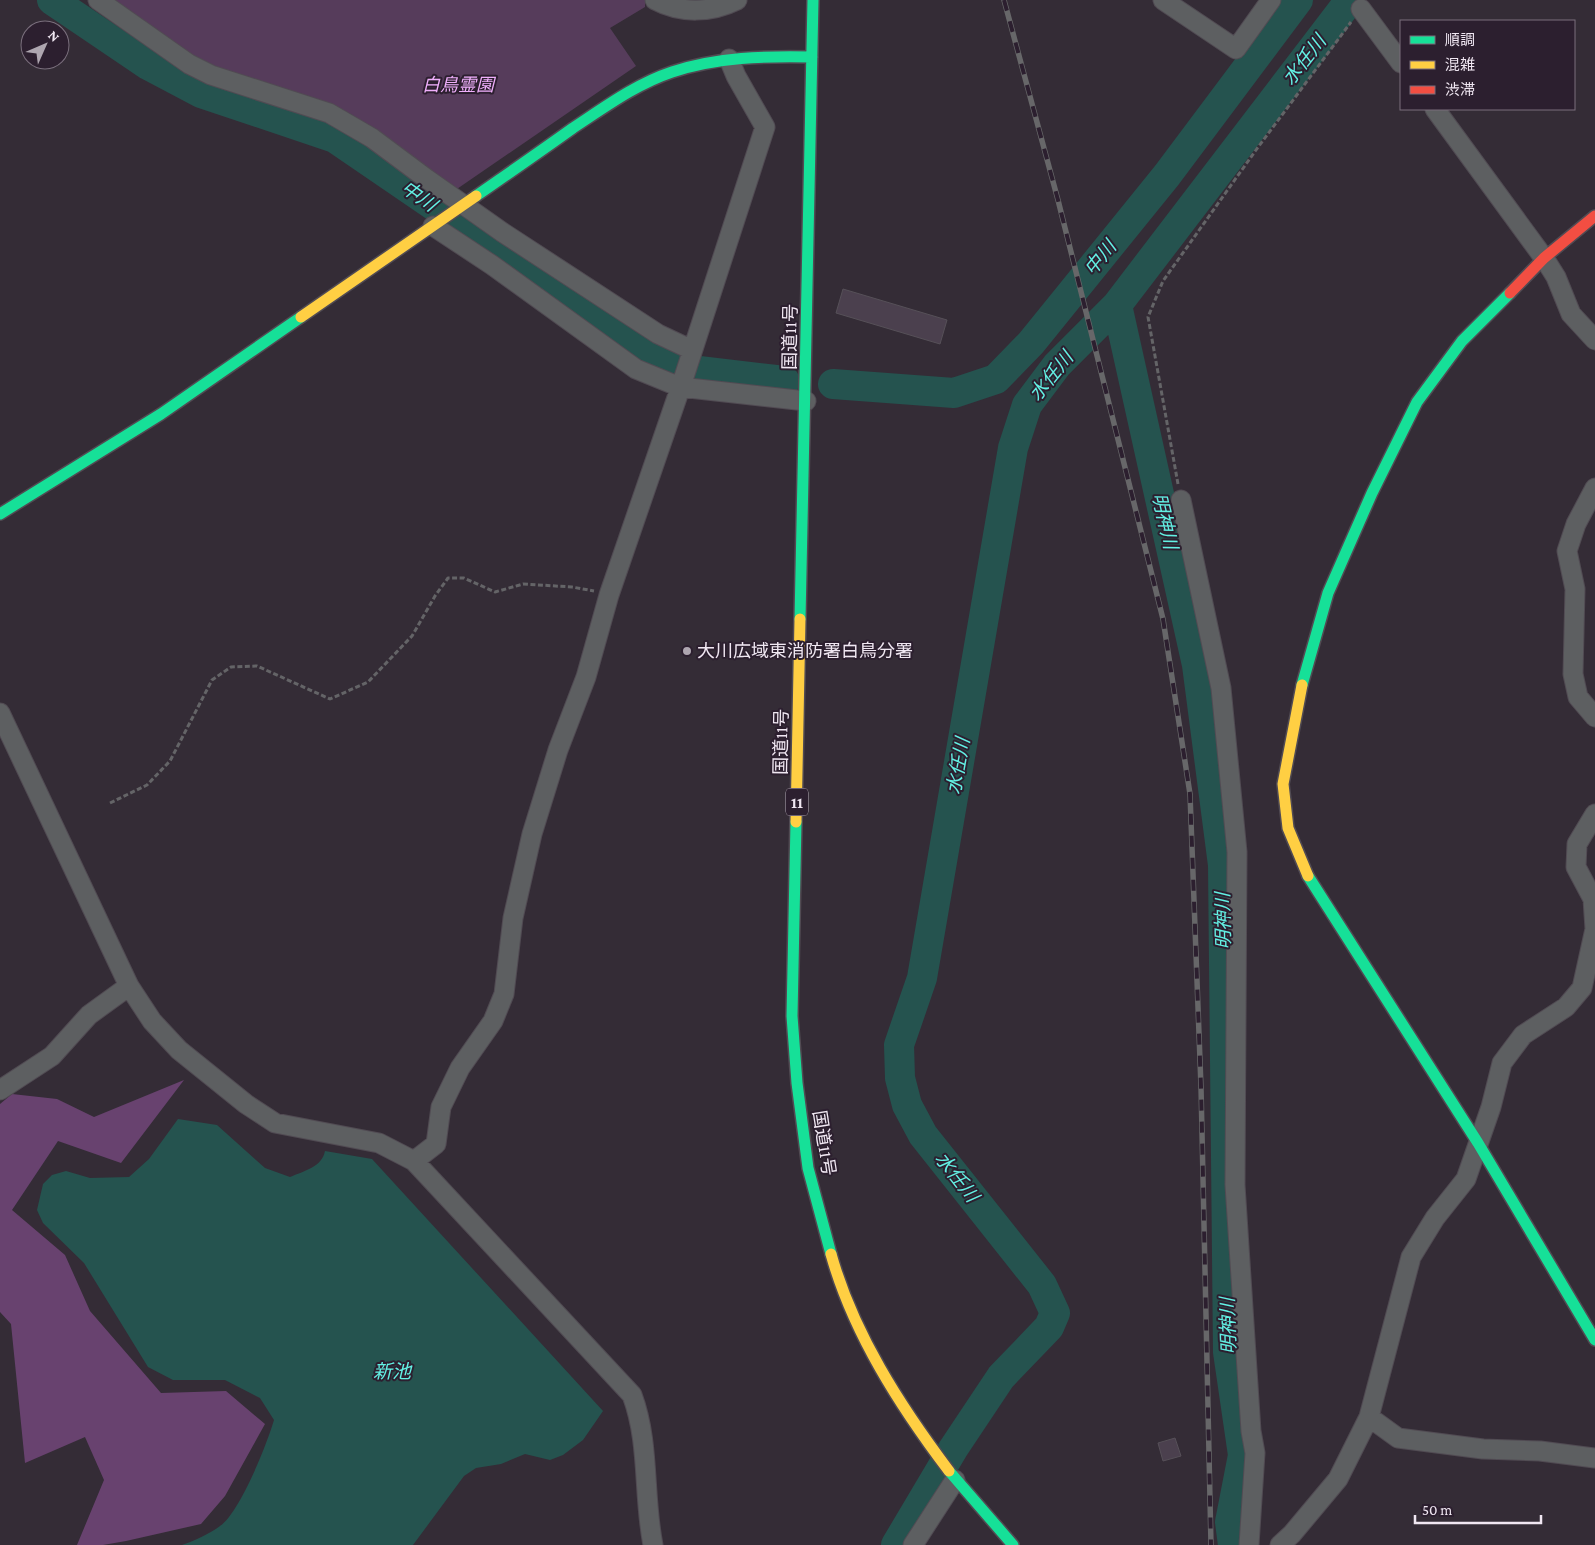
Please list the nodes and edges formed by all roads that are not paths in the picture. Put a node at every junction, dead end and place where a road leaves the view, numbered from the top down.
1 (98, 0) edge
2 (655, 0) edge
3 (737, 0) edge
4 (813, 0) edge
5 (1163, 0) edge
6 (1271, 0) edge
7 (1361, 9) road end
8 (812, 57) junction
9 (729, 59) junction
10 (1400, 62) edge
11 (1436, 110) edge
12 (464, 204) junction
13 (1595, 216) edge
14 (434, 226) junction
15 (1544, 258) junction
16 (1595, 340) edge
17 (692, 350) junction
18 (681, 384) junction
19 (806, 401) junction
20 (1595, 488) edge
21 (1180, 500) road end
22 (0, 514) edge
23 (0, 713) edge
24 (1595, 717) edge
25 (1595, 814) edge
26 (130, 986) junction
27 (0, 1090) edge
28 (1478, 1143) junction
29 (414, 1161) junction
30 (1595, 1340) edge
31 (1369, 1417) junction
32 (1595, 1458) edge
33 (956, 1480) junction
34 (1250, 1524) junction
35 (653, 1545) edge
36 (913, 1545) edge
37 (1013, 1545) edge
38 (1249, 1545) edge
39 (1270, 1545) edge
40 (1280, 1545) edge

1 - 12 street
2 - 3 street
4 - 8 main road, 国道11号 / 11
5 - 6 street
7 - 10 street
8 - 9 main road
8 - 19 main road, 国道11号 / 11
9 - 12 main road
9 - 17 street
11 - 15 street
12 - 14 main road
12 - 17 street
13 - 15 main road
14 - 18 street
14 - 22 main road
15 - 16 street
15 - 28 main road
17 - 18 street
18 - 19 street
18 - 29 street
19 - 33 main road, 国道11号 / 11
20 - 24 street
21 - 34 street
23 - 26 street
25 - 28 street
26 - 27 street
26 - 29 street
28 - 30 main road
28 - 31 street
29 - 35 street
31 - 32 street
31 - 40 street
33 - 36 street
33 - 37 main road, 国道11号 / 11
34 - 38 street
34 - 39 street

